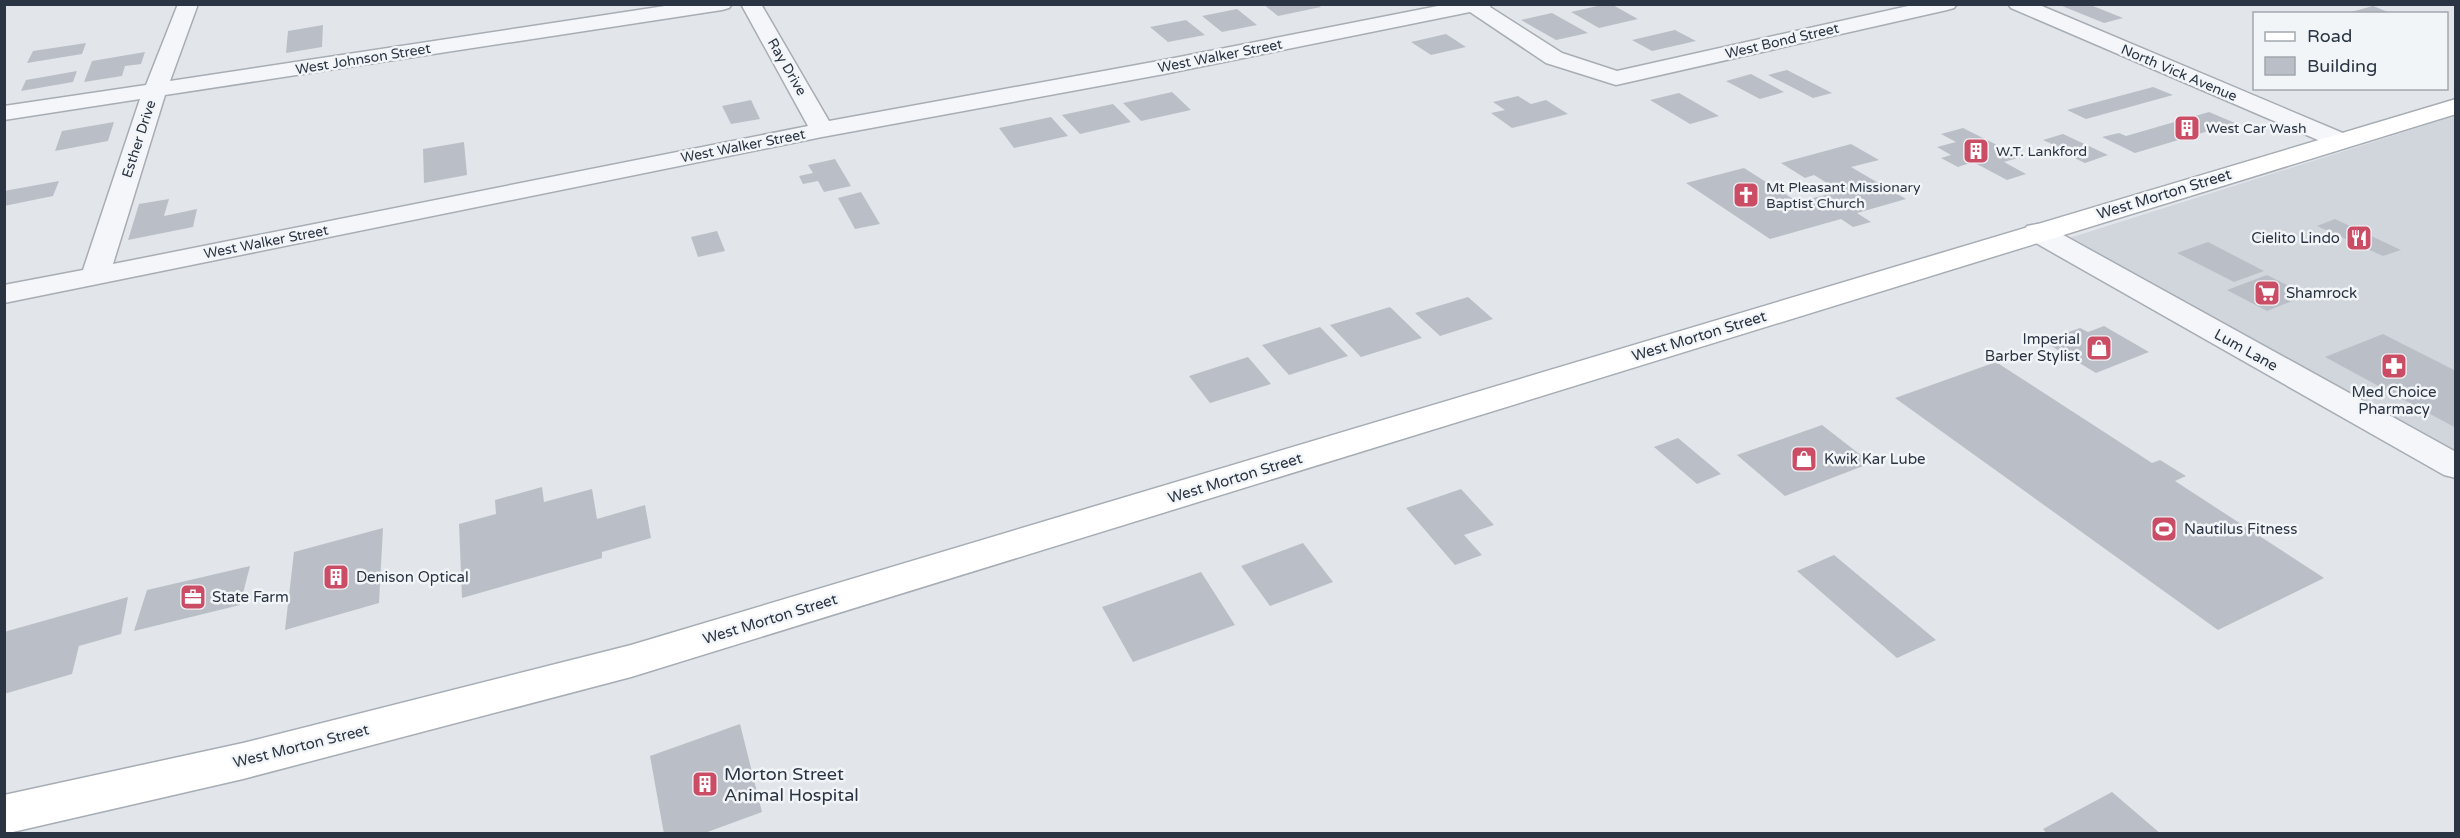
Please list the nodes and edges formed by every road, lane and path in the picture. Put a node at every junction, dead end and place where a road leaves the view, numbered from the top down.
1 (188, 4) edge
2 (722, 4) edge
3 (751, 4) edge
4 (1947, 4) edge
5 (2018, 4) edge
6 (1478, 5) edge
7 (155, 90) junction
8 (2456, 106) edge
9 (4, 113) edge
10 (822, 130) junction
11 (2341, 141) junction
12 (2037, 232) junction
13 (95, 276) junction
14 (4, 294) edge
15 (2456, 467) edge
16 (4, 815) edge

1 - 7 street, Esther Drive
2 - 7 street, West Johnson Street
3 - 10 street, Ray Drive
4 - 6 street, West Bond Street
5 - 11 street, North Vick Avenue
6 - 10 street, West Walker Street
7 - 9 street, West Johnson Street
7 - 13 street, Esther Drive
8 - 11 main road, West Morton Street
10 - 13 street, West Walker Street
11 - 12 main road, West Morton Street
12 - 15 street, Lum Lane
12 - 16 main road, West Morton Street
13 - 14 street, West Walker Street

